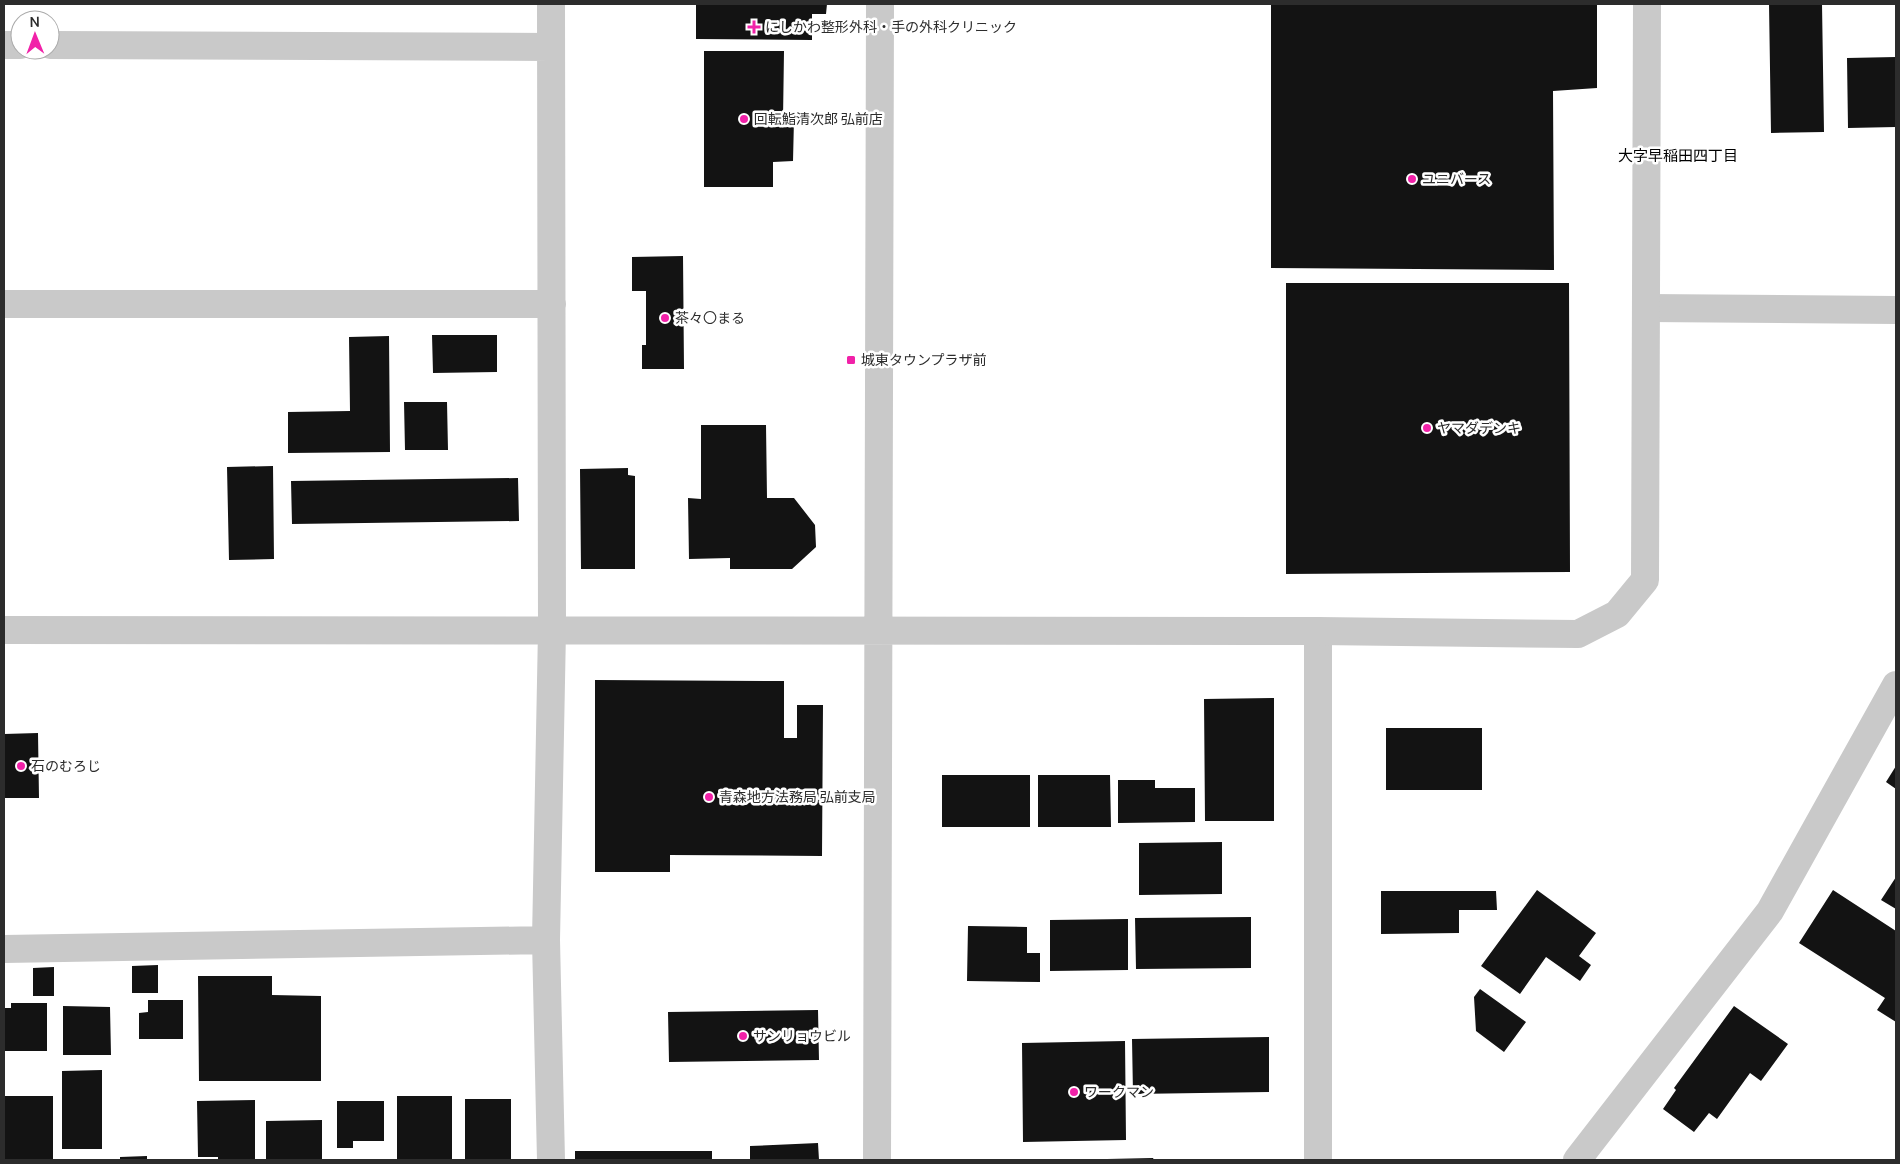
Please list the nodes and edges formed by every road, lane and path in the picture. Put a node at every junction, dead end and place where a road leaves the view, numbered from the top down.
1 (551, 4) edge
2 (880, 4) edge
3 (1647, 4) edge
4 (60, 45) edge
5 (551, 47) junction
6 (4, 304) edge
7 (552, 304) junction
8 (1647, 308) junction
9 (1896, 310) edge
10 (4, 630) edge
11 (552, 630) junction
12 (878, 631) junction
13 (1318, 631) junction
14 (1896, 685) edge
15 (546, 940) junction
16 (4, 948) edge
17 (551, 1160) edge
18 (877, 1160) edge
19 (1318, 1160) edge
20 (1577, 1160) edge

1 - 5 street
2 - 12 street
3 - 8 street
4 - 5 street
5 - 7 street
6 - 7 street
7 - 11 street
8 - 9 street
8 - 13 street
10 - 11 street
11 - 12 street
11 - 15 street
12 - 13 street
12 - 18 street
13 - 19 street
14 - 20 street
15 - 16 street
15 - 17 street

